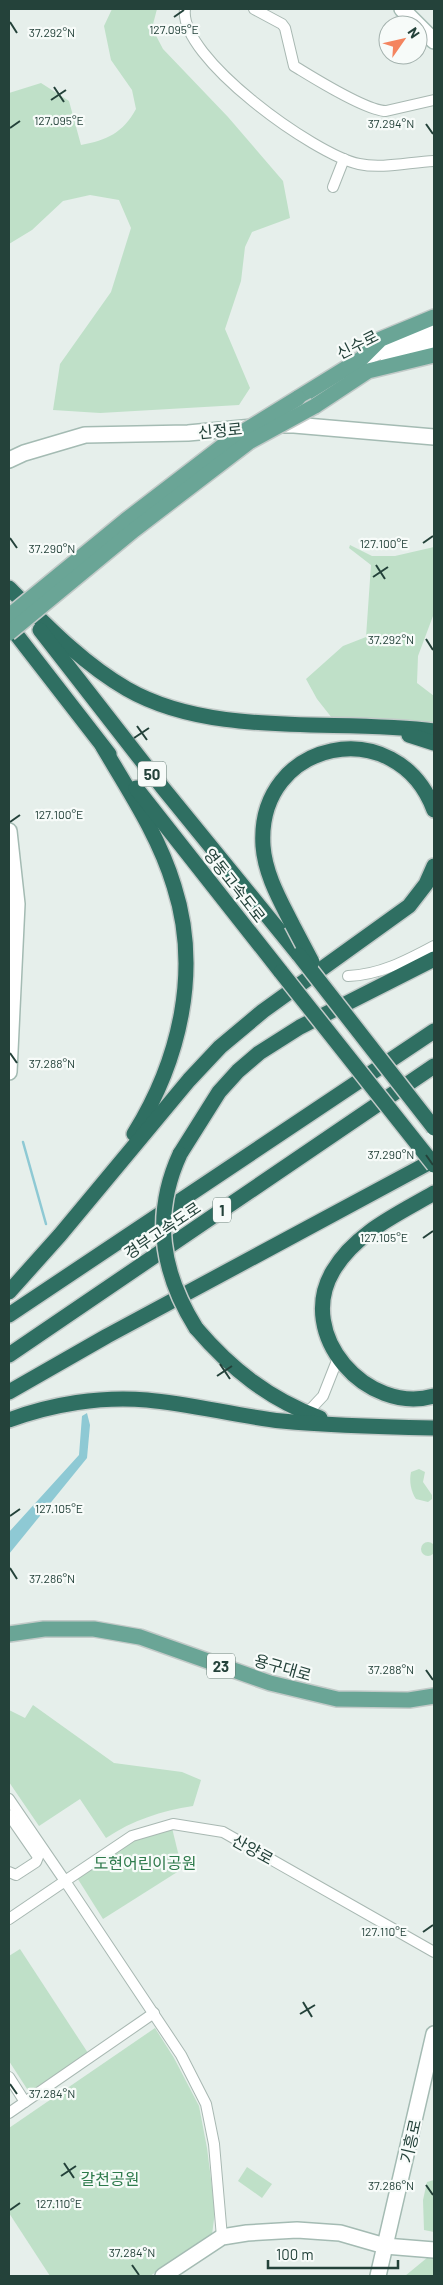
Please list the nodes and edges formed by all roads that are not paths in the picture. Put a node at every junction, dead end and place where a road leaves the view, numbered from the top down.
1 (185, 9) edge
2 (254, 9) edge
3 (402, 9) edge
4 (434, 40) edge
5 (434, 100) edge
6 (344, 159) junction
7 (434, 161) edge
8 (334, 187) dead end
9 (434, 317) edge
10 (434, 328) edge
11 (434, 342) edge
12 (434, 355) edge
13 (365, 365) junction
14 (434, 437) edge
15 (9, 460) edge
16 (9, 589) edge
17 (9, 616) edge
18 (9, 625) edge
19 (9, 633) edge
20 (355, 725) junction
21 (434, 731) edge
22 (434, 743) edge
23 (103, 746) junction
24 (434, 810) edge
25 (9, 831) edge
26 (434, 866) edge
27 (434, 946) edge
28 (434, 959) edge
29 (348, 976) dead end
30 (334, 1003) junction
31 (434, 1032) edge
32 (10, 1040) edge
33 (434, 1066) edge
34 (9, 1072) edge
35 (434, 1128) edge
36 (409, 1135) junction
37 (434, 1160) edge
38 (434, 1165) edge
39 (434, 1175) edge
40 (434, 1193) edge
41 (94, 1194) junction
42 (9, 1292) edge
43 (9, 1314) edge
44 (9, 1355) edge
45 (338, 1358) junction
46 (9, 1392) edge
47 (434, 1396) edge
48 (307, 1413) junction
49 (9, 1420) edge
50 (368, 1427) junction
51 (434, 1428) edge
52 (9, 1634) edge
53 (434, 1696) edge
54 (409, 1700) junction
55 (434, 1706) edge
56 (9, 1799) edge
57 (9, 1815) edge
58 (9, 1872) edge
59 (65, 1881) junction
60 (9, 1919) edge
61 (434, 1952) edge
62 (154, 2013) junction
63 (434, 2034) edge
64 (9, 2077) edge
65 (25, 2102) junction
66 (9, 2113) edge
67 (222, 2237) junction
68 (385, 2246) junction
69 (434, 2250) edge
70 (163, 2276) edge
71 (378, 2276) edge

1 - 6 street
2 - 5 street
3 - 4 street
6 - 7 street
6 - 8 street
9 - 13 main road
10 - 13 street, 신수로
11 - 13 street, 신수로
12 - 13 main road
13 - 17 main road, 신수로, bridge
13 - 19 main road, 신수로, bridge
14 - 15 street, 신정로
16 - 20 highway
16 - 30 highway, 영동고속도로 / 50, bridge
18 - 23 highway, 영동고속도로 / 50
20 - 21 highway
20 - 22 highway
23 - 36 highway, 영동고속도로 / 50, bridge
23 - 41 highway
24 - 30 highway, bridge
25 - 32 street
26 - 41 highway
27 - 29 street
28 - 48 highway, bridge
30 - 35 highway, 영동고속도로 / 50, bridge
31 - 43 highway, 경부고속도로 / 1
32 - 34 street
33 - 44 highway, 경부고속도로 / 1
36 - 38 highway, 영동고속도로 / 50, bridge
36 - 39 highway, bridge
37 - 46 highway
40 - 45 highway
41 - 42 highway
45 - 47 highway
45 - 48 street
48 - 50 highway
49 - 50 highway
50 - 51 highway
52 - 54 main road, 용구대로 / 23
53 - 54 main road, 용구대로 / 23
54 - 55 main road
56 - 59 street
57 - 58 street
59 - 60 street, 산양로
59 - 61 street, 산양로
59 - 62 street
62 - 65 street
62 - 67 street
63 - 68 street, 기흥로
64 - 65 street
65 - 66 street
67 - 68 street
67 - 70 street
68 - 69 street
68 - 71 street, 기흥로

